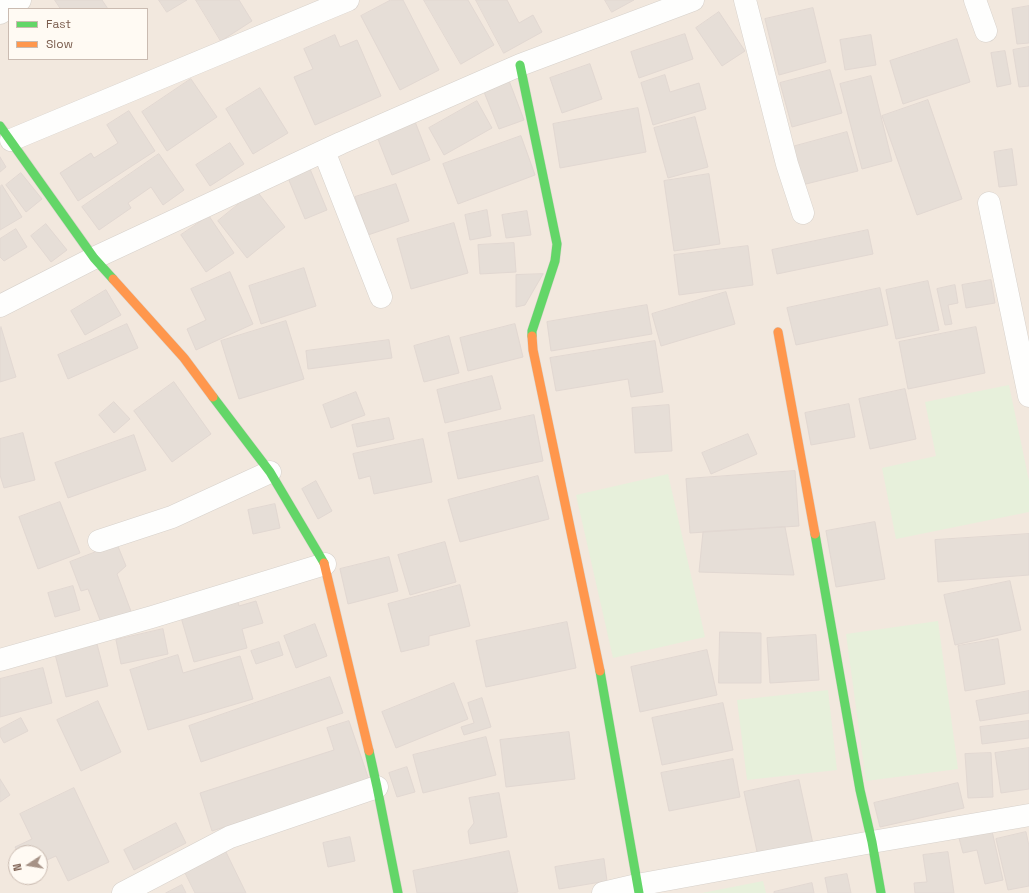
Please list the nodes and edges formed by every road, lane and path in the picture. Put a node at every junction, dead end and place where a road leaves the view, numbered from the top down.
1 (20, 0) edge
2 (348, 0) edge
3 (693, 0) edge
4 (746, 0) edge
5 (975, 0) edge
6 (0, 13) edge
7 (986, 32) dead end
8 (520, 65) junction
9 (5, 133) edge
10 (324, 151) junction
11 (989, 203) dead end
12 (803, 213) dead end
13 (94, 258) junction
14 (381, 298) dead end
15 (0, 306) edge
16 (778, 332) dead end
17 (1029, 396) edge
18 (270, 472) junction
19 (99, 541) dead end
20 (325, 564) junction
21 (0, 660) edge
22 (377, 787) junction
23 (1029, 815) edge
24 (872, 842) junction
25 (638, 889) edge
26 (123, 893) edge
27 (398, 893) edge
28 (603, 893) edge
29 (881, 893) edge

1 - 6 street
2 - 9 street
3 - 8 street
4 - 12 street
5 - 7 street
8 - 10 street
8 - 25 street
9 - 13 street
10 - 13 street
10 - 14 street
11 - 17 street
13 - 15 street
13 - 18 street
16 - 24 street
18 - 19 street
18 - 20 street
20 - 21 street
20 - 22 street
22 - 26 street
22 - 27 street
23 - 24 street
24 - 25 street
24 - 29 street
25 - 28 street

